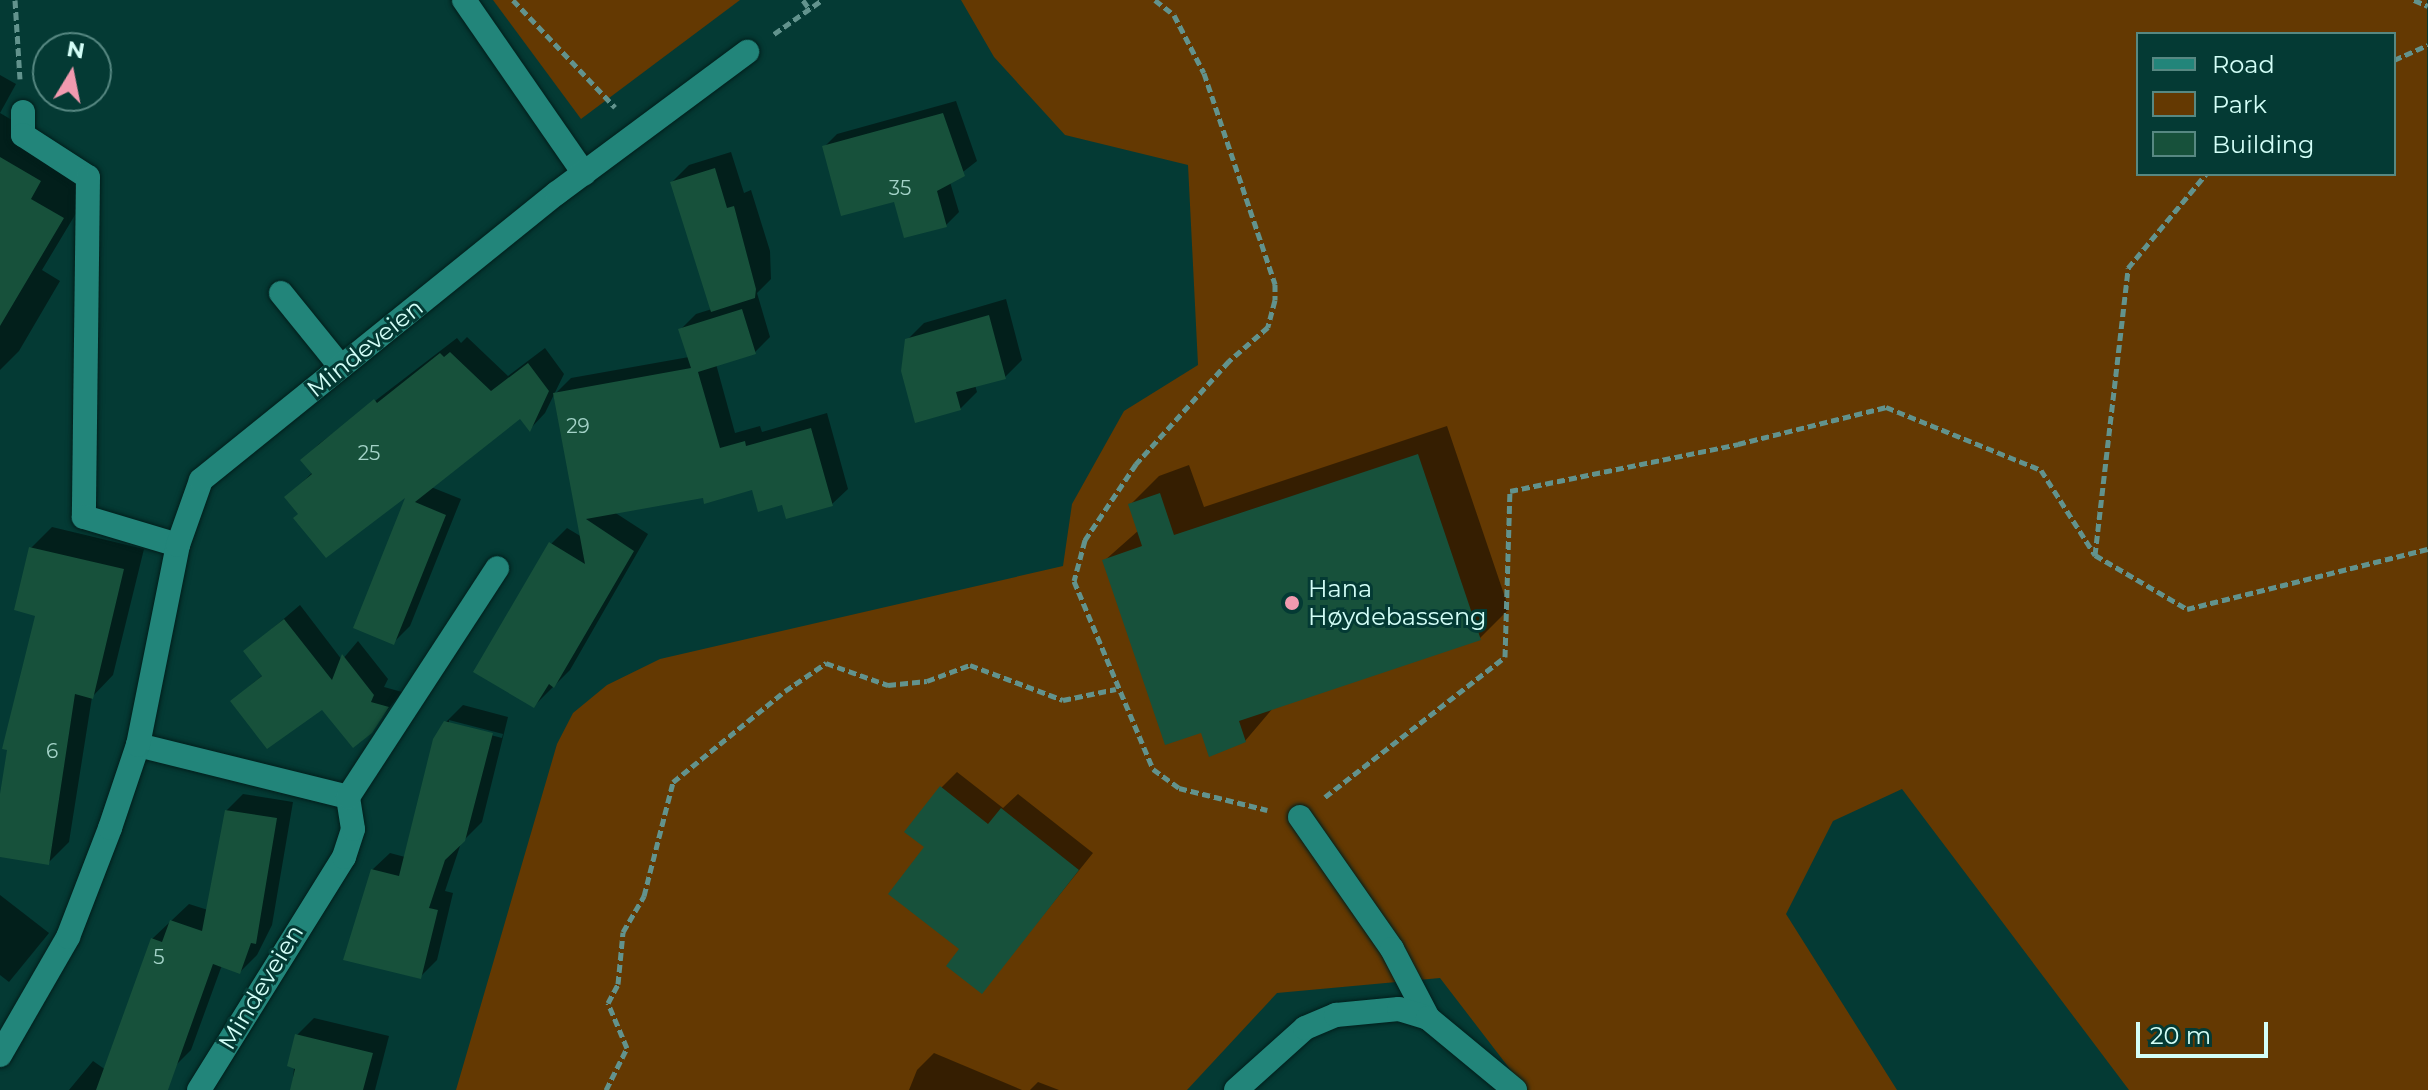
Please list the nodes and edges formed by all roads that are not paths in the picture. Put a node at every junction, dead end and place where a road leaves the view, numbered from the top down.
1 (464, 0) edge
2 (747, 52) road end
3 (23, 112) road end
4 (584, 173) junction
5 (281, 293) dead end
6 (341, 367) junction
7 (178, 545) junction
8 (497, 568) dead end
9 (138, 745) junction
10 (348, 797) junction
11 (1300, 817) road end
12 (1428, 1018) junction
13 (0, 1055) edge
14 (199, 1090) edge
15 (1236, 1090) edge
16 (1515, 1090) edge

1 - 4 street
2 - 4 street, Mindeveien
3 - 7 street
4 - 6 street, Mindeveien
5 - 6 street
6 - 7 street, Mindeveien
7 - 9 street, Mindeveien
8 - 10 street
9 - 10 street
9 - 13 street, Mindeveien
10 - 14 street, Mindeveien
11 - 12 street
12 - 15 street
12 - 16 street

